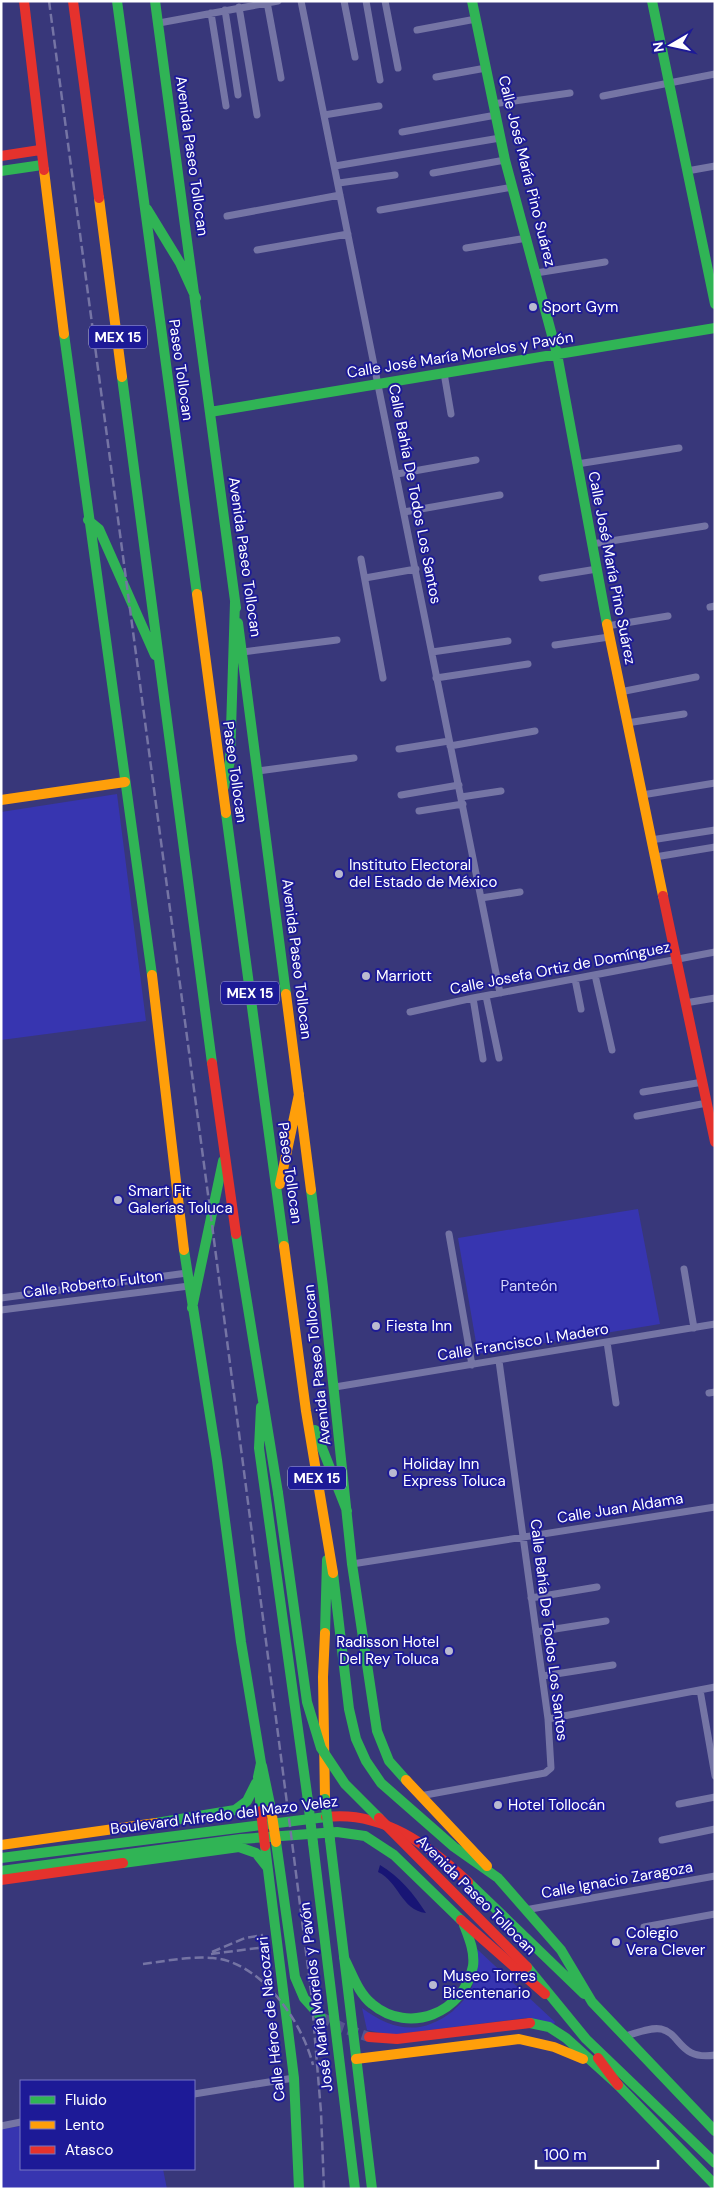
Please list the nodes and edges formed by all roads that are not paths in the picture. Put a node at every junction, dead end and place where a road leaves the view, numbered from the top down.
1 (74, 1) edge
2 (117, 1) edge
3 (155, 1) edge
4 (278, 1) edge
5 (302, 1) edge
6 (344, 1) edge
7 (366, 1) edge
8 (385, 1) edge
9 (472, 1) edge
10 (652, 1) edge
11 (267, 2) junction
12 (24, 3) edge
13 (239, 7) junction
14 (225, 10) junction
15 (211, 13) junction
16 (476, 19) junction
17 (158, 22) junction
18 (417, 30) dead end
19 (355, 57) dead end
20 (398, 68) dead end
21 (486, 68) junction
22 (715, 74) edge
23 (436, 77) dead end
24 (281, 78) dead end
25 (380, 80) dead end
26 (669, 83) junction
27 (570, 93) dead end
28 (238, 95) dead end
29 (603, 96) dead end
30 (493, 104) junction
31 (226, 106) dead end
32 (379, 106) dead end
33 (324, 115) junction
34 (257, 116) dead end
35 (496, 116) junction
36 (402, 132) dead end
37 (500, 138) junction
38 (40, 150) junction
39 (1, 156) edge
40 (505, 160) junction
41 (42, 165) junction
42 (335, 166) junction
43 (715, 166) edge
44 (1, 171) edge
45 (688, 171) junction
46 (433, 173) dead end
47 (395, 175) dead end
48 (339, 183) junction
49 (513, 187) junction
50 (340, 195) junction
51 (144, 203) junction
52 (380, 210) dead end
53 (227, 216) dead end
54 (348, 234) junction
55 (527, 238) junction
56 (466, 248) dead end
57 (257, 250) dead end
58 (605, 262) dead end
59 (536, 273) junction
60 (196, 298) junction
61 (715, 304) edge
62 (715, 328) edge
63 (557, 354) junction
64 (444, 373) junction
65 (379, 384) junction
66 (210, 412) junction
67 (451, 414) dead end
68 (679, 448) dead end
69 (476, 460) dead end
70 (577, 464) junction
71 (397, 474) junction
72 (500, 495) dead end
73 (404, 512) junction
74 (88, 520) junction
75 (705, 526) dead end
76 (592, 544) junction
77 (361, 559) dead end
78 (416, 569) junction
79 (597, 569) junction
80 (365, 578) junction
81 (542, 578) dead end
82 (235, 602) junction
83 (668, 616) dead end
84 (607, 626) junction
85 (609, 638) junction
86 (337, 640) dead end
87 (508, 641) dead end
88 (555, 645) dead end
89 (242, 652) junction
90 (432, 652) junction
91 (528, 664) dead end
92 (162, 673) junction
93 (696, 677) dead end
94 (383, 678) dead end
95 (436, 678) junction
96 (620, 692) junction
97 (684, 714) dead end
98 (627, 723) junction
99 (535, 731) dead end
100 (450, 743) junction
101 (399, 749) dead end
102 (354, 758) dead end
103 (258, 771) junction
104 (125, 782) junction
105 (715, 783) edge
106 (459, 785) junction
107 (501, 790) dead end
108 (222, 791) junction
109 (401, 795) dead end
110 (642, 795) junction
111 (1, 800) edge
112 (462, 801) junction
113 (419, 811) dead end
114 (715, 830) edge
115 (651, 840) junction
116 (715, 847) edge
117 (655, 857) junction
118 (520, 892) dead end
119 (481, 898) junction
120 (715, 952) edge
121 (676, 958) junction
122 (595, 975) junction
123 (575, 978) junction
124 (500, 993) junction
125 (486, 996) junction
126 (473, 998) junction
127 (715, 998) edge
128 (685, 1004) junction
129 (581, 1009) dead end
130 (410, 1012) dead end
131 (612, 1050) dead end
132 (499, 1058) dead end
133 (483, 1059) dead end
134 (703, 1082) junction
135 (642, 1092) dead end
136 (299, 1094) junction
137 (707, 1103) junction
138 (637, 1116) dead end
139 (715, 1141) edge
140 (224, 1156) junction
141 (278, 1194) junction
142 (449, 1234) dead end
143 (684, 1270) dead end
144 (187, 1273) junction
145 (189, 1286) junction
146 (1, 1298) edge
147 (192, 1308) junction
148 (1, 1310) edge
149 (715, 1324) edge
150 (694, 1328) junction
151 (607, 1342) junction
152 (499, 1361) junction
153 (472, 1365) junction
154 (335, 1387) junction
155 (262, 1401) junction
156 (616, 1402) dead end
157 (306, 1411) junction
158 (715, 1507) edge
159 (347, 1511) junction
160 (523, 1538) junction
161 (328, 1545) junction
162 (352, 1564) junction
163 (598, 1587) dead end
164 (531, 1598) junction
165 (606, 1621) dead end
166 (536, 1632) junction
167 (613, 1665) dead end
168 (543, 1676) junction
169 (715, 1687) edge
170 (700, 1690) junction
171 (548, 1719) junction
172 (261, 1763) junction
173 (715, 1776) edge
174 (258, 1777) junction
175 (420, 1796) junction
176 (715, 1797) edge
177 (679, 1804) dead end
178 (266, 1810) junction
179 (715, 1829) edge
180 (662, 1840) dead end
181 (1, 1845) edge
182 (1, 1858) edge
183 (269, 1869) junction
184 (1, 1871) edge
185 (715, 1876) edge
186 (498, 1878) junction
187 (1, 1880) edge
188 (525, 1910) junction
189 (715, 1914) edge
190 (463, 1922) junction
191 (644, 1926) dead end
192 (344, 1958) junction
193 (592, 2002) junction
194 (558, 2006) junction
195 (321, 2017) tunnel mouth
196 (626, 2036) junction
197 (369, 2037) tunnel mouth
198 (586, 2039) junction
199 (715, 2055) edge
200 (356, 2059) junction
201 (592, 2063) junction
202 (294, 2078) junction
203 (618, 2085) junction
204 (195, 2094) edge
205 (20, 2122) edge
206 (1, 2126) edge
207 (715, 2131) edge
208 (715, 2163) edge
209 (715, 2185) edge
210 (299, 2189) edge
211 (355, 2189) edge
212 (372, 2189) edge

1 - 92 main road, MEX 15
2 - 51 main road, Paseo Tollocan / MEX 15
3 - 17 main road, Avenida Paseo Tollocan
4 - 11 street
5 - 33 street, Calle Bahía De Todos Los Santos
6 - 19 street
7 - 25 street
8 - 20 street
9 - 16 main road, Calle José María Pino Suárez
10 - 26 main road
11 - 13 street
11 - 24 street
12 - 38 main road
13 - 14 street
13 - 34 street
14 - 15 street
14 - 28 street
15 - 17 street
15 - 31 street
16 - 18 street
16 - 21 main road, Calle José María Pino Suárez
17 - 60 main road, Avenida Paseo Tollocan
21 - 23 street
21 - 30 main road, Calle José María Pino Suárez
22 - 26 street
26 - 29 street
26 - 45 main road
27 - 30 street
30 - 35 main road, Calle José María Pino Suárez
32 - 33 street
33 - 42 street, Calle Bahía De Todos Los Santos
35 - 36 street
35 - 37 main road, Calle José María Pino Suárez
37 - 40 main road, Calle José María Pino Suárez
37 - 42 street
38 - 39 main road
38 - 41 main road
40 - 46 street
40 - 49 main road, Calle José María Pino Suárez
41 - 44 main road
41 - 74 main road
42 - 48 street, Calle Bahía De Todos Los Santos
43 - 45 street
45 - 61 main road
47 - 48 street
48 - 50 street, Calle Bahía De Todos Los Santos
49 - 52 street
49 - 55 main road, Calle José María Pino Suárez
50 - 53 street
50 - 54 street, Calle Bahía De Todos Los Santos
51 - 60 main road
51 - 108 main road, Paseo Tollocan / MEX 15
54 - 57 street
54 - 65 street, Calle Bahía De Todos Los Santos
55 - 56 street
55 - 59 main road, Calle José María Pino Suárez
58 - 59 street
59 - 63 main road, Calle José María Pino Suárez
60 - 66 main road, Avenida Paseo Tollocan
62 - 63 main road, Calle José María Morelos y Pavón
63 - 64 main road, Calle José María Morelos y Pavón
63 - 70 main road, Calle José María Pino Suárez
64 - 65 main road, Calle José María Morelos y Pavón
64 - 67 street
65 - 66 main road, Calle José María Morelos y Pavón
65 - 71 street, Calle Bahía De Todos Los Santos
66 - 82 main road, Avenida Paseo Tollocan
68 - 70 street
69 - 71 street
70 - 76 main road, Calle José María Pino Suárez
71 - 73 street, Calle Bahía De Todos Los Santos
72 - 73 street
73 - 78 street, Calle Bahía De Todos Los Santos
74 - 92 main road
74 - 104 main road
75 - 76 street
76 - 79 main road, Calle José María Pino Suárez
77 - 80 street
78 - 80 street
78 - 90 street, Calle Bahía De Todos Los Santos
79 - 81 street
79 - 84 main road, Calle José María Pino Suárez
80 - 94 street
82 - 89 main road, Avenida Paseo Tollocan
82 - 108 main road
83 - 84 street
84 - 85 main road, Calle José María Pino Suárez
85 - 88 street
85 - 96 main road, Calle José María Pino Suárez
86 - 89 street
87 - 90 street
89 - 103 main road, Avenida Paseo Tollocan
90 - 95 street, Calle Bahía De Todos Los Santos
91 - 95 street
92 - 140 main road, MEX 15
93 - 96 street
95 - 100 street, Calle Bahía De Todos Los Santos
96 - 98 main road, Calle José María Pino Suárez
97 - 98 street
98 - 110 main road, Calle José María Pino Suárez
99 - 100 street
100 - 101 street
100 - 106 street, Calle Bahía De Todos Los Santos
102 - 103 street
103 - 136 main road, Avenida Paseo Tollocan
104 - 111 main road
104 - 144 main road
105 - 110 street
106 - 109 street
106 - 112 street, Calle Bahía De Todos Los Santos
107 - 112 street
108 - 141 main road, Paseo Tollocan / MEX 15
110 - 115 main road, Calle José María Pino Suárez
112 - 113 street
112 - 119 street, Calle Bahía De Todos Los Santos
114 - 115 street
115 - 117 main road, Calle José María Pino Suárez
116 - 117 street
117 - 121 main road, Calle José María Pino Suárez
118 - 119 street
119 - 124 street, Calle Bahía De Todos Los Santos
120 - 121 street, Calle Josefa Ortiz de Domínguez
121 - 122 street, Calle Josefa Ortiz de Domínguez
121 - 128 main road, Calle José María Pino Suárez
122 - 123 street, Calle Josefa Ortiz de Domínguez
122 - 131 street
123 - 124 street, Calle Josefa Ortiz de Domínguez
123 - 129 street
124 - 125 street, Calle Josefa Ortiz de Domínguez
125 - 126 street, Calle Josefa Ortiz de Domínguez
125 - 132 street
126 - 130 street, Calle Josefa Ortiz de Domínguez
126 - 133 street
127 - 128 street
128 - 134 main road, Calle José María Pino Suárez
134 - 135 street
134 - 137 main road, Calle José María Pino Suárez
136 - 141 main road
136 - 154 main road, Avenida Paseo Tollocan
137 - 138 street
137 - 139 main road, Calle José María Pino Suárez
140 - 147 main road
140 - 155 main road, MEX 15
141 - 157 main road, Paseo Tollocan / MEX 15
142 - 153 street
143 - 150 street
144 - 145 main road
144 - 146 street, Calle Roberto Fulton
145 - 147 main road
145 - 148 street, Calle Roberto Fulton
147 - 172 main road
149 - 150 street, Calle Francisco I. Madero
150 - 151 street, Calle Francisco I. Madero
151 - 152 street, Calle Francisco I. Madero
151 - 156 street
152 - 153 street, Calle Francisco I. Madero
152 - 160 street, Calle Bahía De Todos Los Santos
153 - 154 street, Calle Francisco I. Madero
154 - 159 main road, Avenida Paseo Tollocan
155 - 194 main road, Avenida Paseo Tollocan, bridge
155 - 211 main road, José María Morelos y Pavón / MEX 15, bridge
157 - 159 main road
157 - 161 main road, Paseo Tollocan / MEX 15
158 - 160 street, Calle Juan Aldama
159 - 162 main road, Avenida Paseo Tollocan
160 - 162 street, Calle Juan Aldama
160 - 164 street, Calle Bahía De Todos Los Santos
161 - 186 main road, Avenida Paseo Tollocan
161 - 192 main road, MEX 15, bridge
162 - 175 main road, Avenida Paseo Tollocan
163 - 164 street
164 - 166 street, Calle Bahía De Todos Los Santos
165 - 166 street
166 - 168 street, Calle Bahía De Todos Los Santos
167 - 168 street
168 - 171 street, Calle Bahía De Todos Los Santos
169 - 170 street
170 - 171 street
170 - 173 street
171 - 175 street, Calle Bahía De Todos Los Santos
172 - 174 main road
172 - 178 main road
174 - 178 main road
174 - 181 main road, Boulevard Alfredo del Mazo Velez
175 - 186 main road, Avenida Paseo Tollocan
176 - 177 street
178 - 183 main road, Calle Héroe de Nacozari, bridge
178 - 195 main road, bridge
179 - 180 street
182 - 193 main road, Boulevard Alfredo del Mazo Velez
183 - 187 main road
183 - 202 main road, Calle Héroe de Nacozari
184 - 190 main road, Boulevard Alfredo del Mazo Velez
185 - 188 street, Calle Ignacio Zaragoza
186 - 188 main road, Avenida Paseo Tollocan
188 - 193 main road, Avenida Paseo Tollocan
189 - 191 street
190 - 192 main road
190 - 194 main road, Boulevard Alfredo del Mazo Velez
192 - 200 main road, MEX 15
193 - 196 main road, Avenida Paseo Tollocan
194 - 198 main road, Avenida Paseo Tollocan
196 - 199 street
196 - 207 main road, Avenida Paseo Tollocan
197 - 201 main road
198 - 203 main road
198 - 208 main road, Avenida Paseo Tollocan
200 - 201 main road
200 - 212 main road, MEX 15
201 - 203 main road
202 - 204 street
202 - 210 main road, Calle Héroe de Nacozari
203 - 209 main road
205 - 206 street

